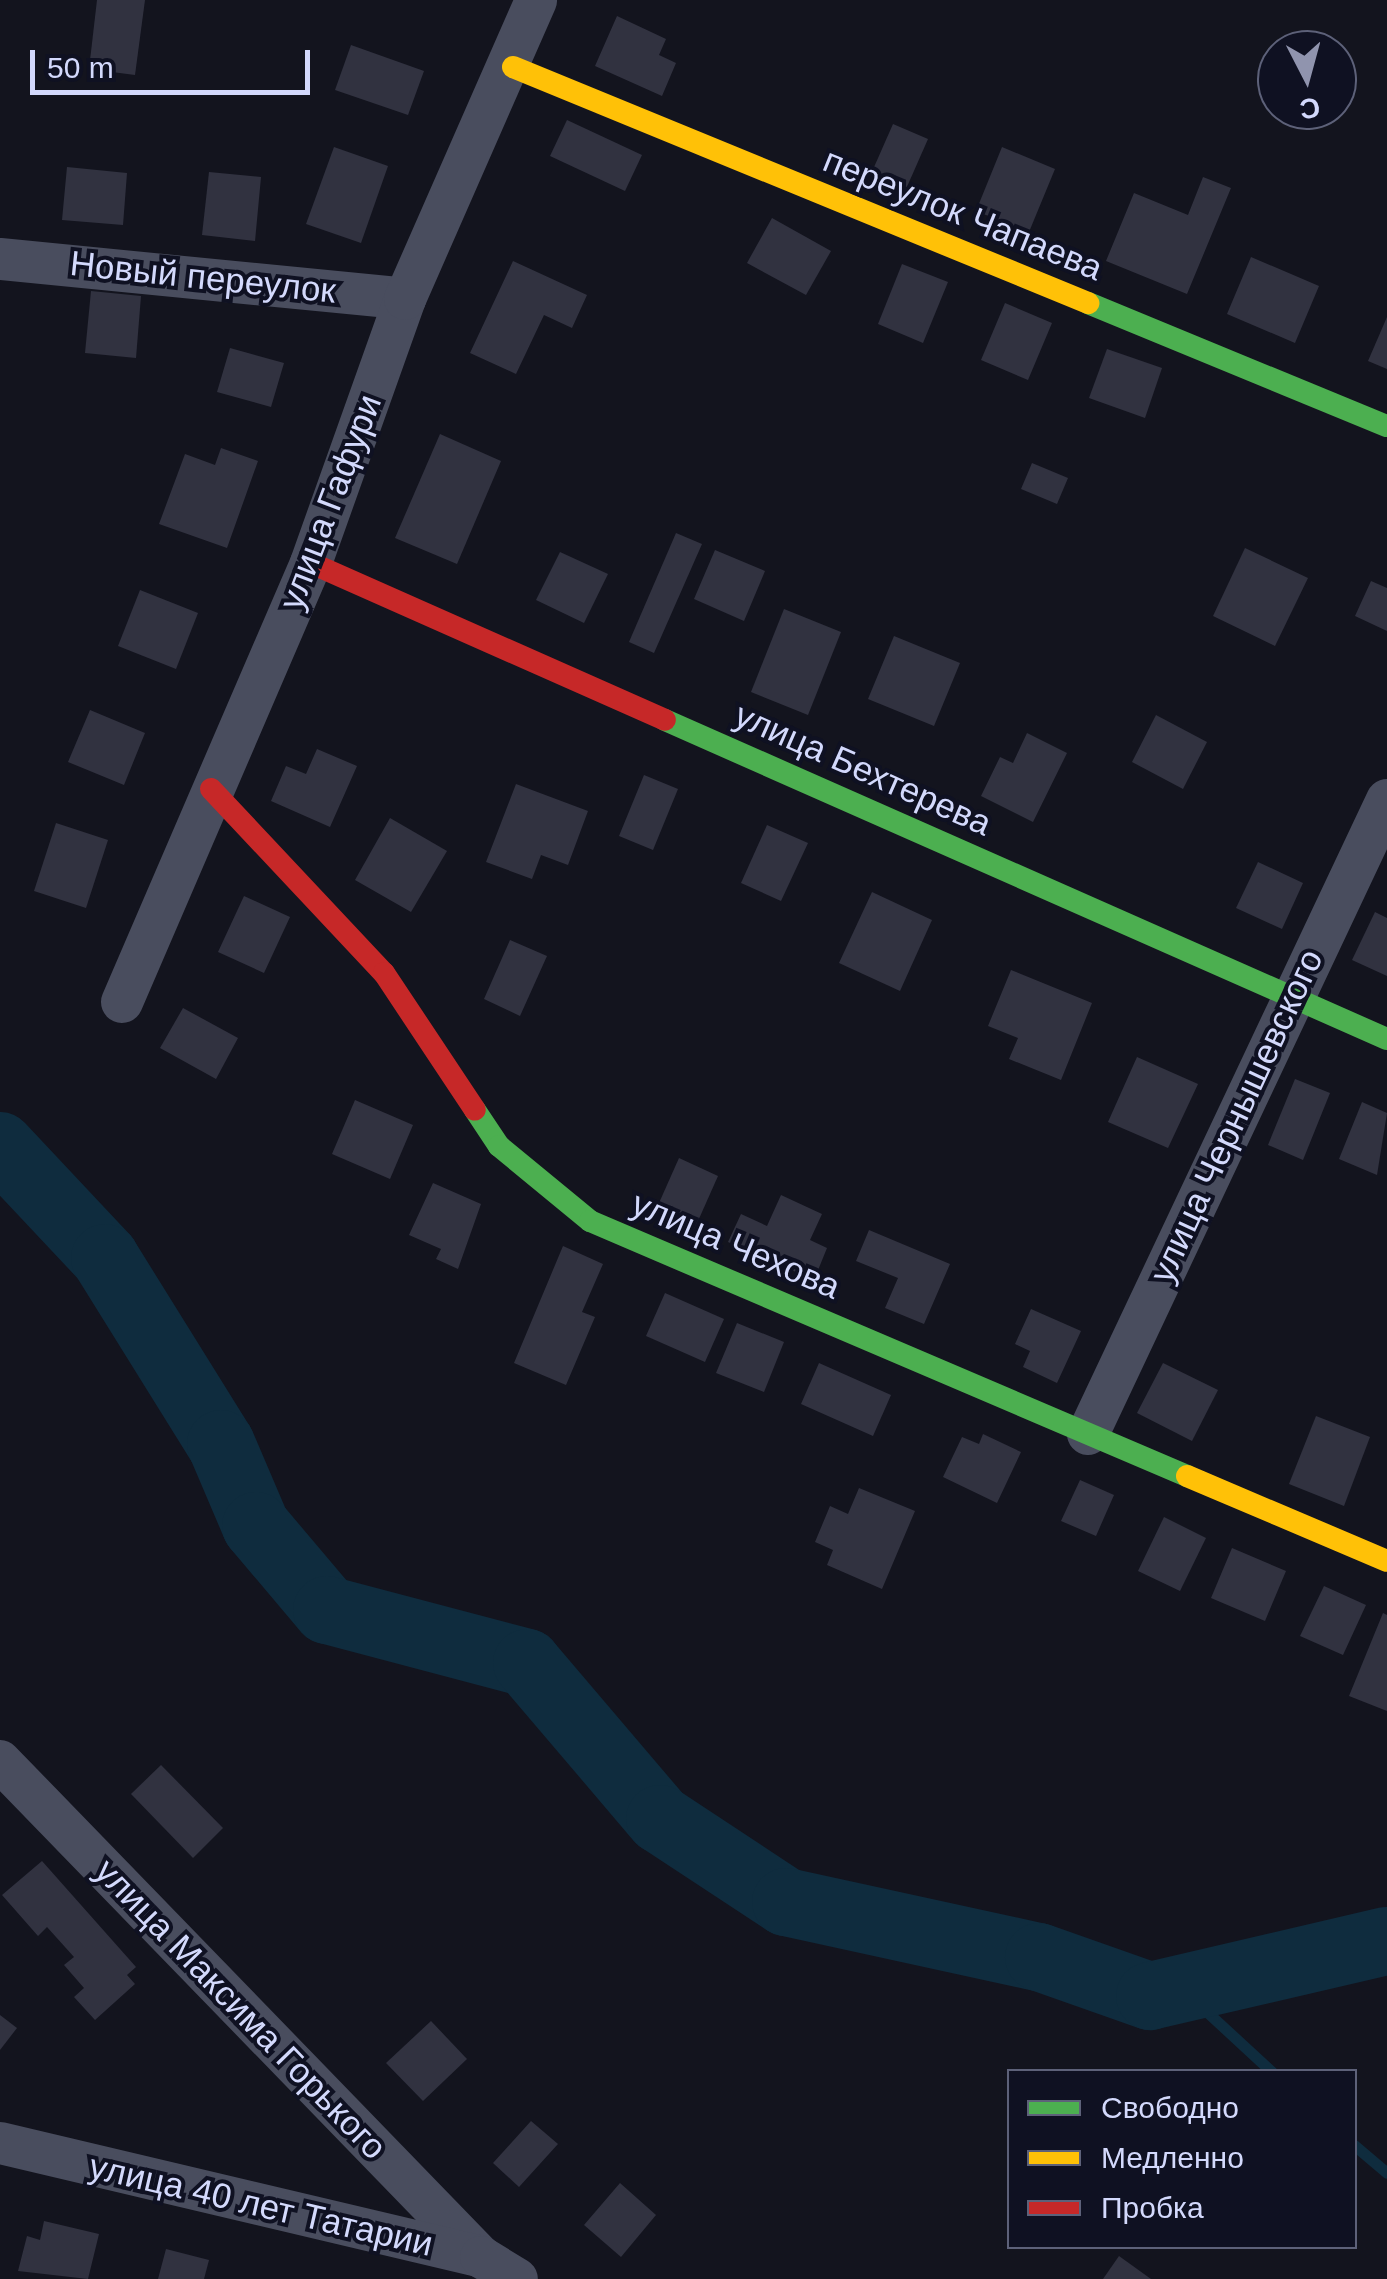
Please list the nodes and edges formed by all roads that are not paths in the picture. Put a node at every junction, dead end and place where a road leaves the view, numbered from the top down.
1 (536, 0) edge
2 (513, 66) junction
3 (0, 259) edge
4 (405, 300) junction
5 (1387, 426) edge
6 (310, 563) junction
7 (210, 789) junction
8 (1387, 800) edge
9 (1290, 996) junction
10 (122, 1002) dead end
11 (1387, 1038) edge
12 (1088, 1434) junction
13 (1387, 1561) edge
14 (0, 1761) edge
15 (0, 2143) edge
16 (499, 2268) edge

1 - 2 street, улица Гафури
2 - 4 street, улица Гафури
2 - 5 street, переулок Чапаева
3 - 4 street, Новый переулок
4 - 6 street, улица Гафури
6 - 7 street, улица Гафури
6 - 9 street, улица Бехтерева
7 - 10 street, улица Гафури
7 - 12 street, улица Чехова
8 - 9 street, улица Чернышевского
9 - 11 street, улица Бехтерева
9 - 12 street, улица Чернышевского
12 - 13 street, улица Чехова
14 - 16 street, улица Максима Горького
15 - 16 street, улица 40 лет Татарии

